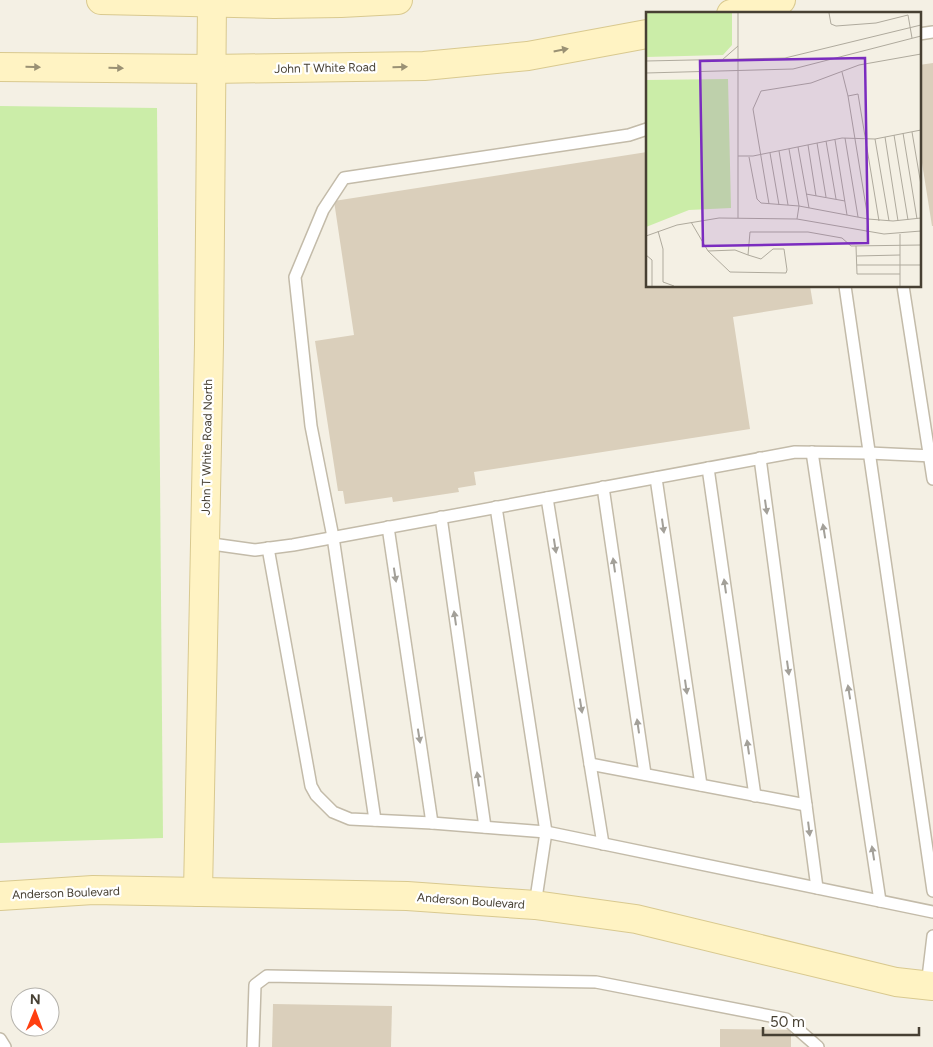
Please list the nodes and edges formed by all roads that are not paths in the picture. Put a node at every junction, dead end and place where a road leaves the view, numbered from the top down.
1 (101, 0) edge
2 (114, 0) edge
3 (398, 0) edge
4 (781, 0) edge
5 (212, 2) junction
6 (738, 12) edge
7 (933, 32) edge
8 (646, 34) edge
9 (920, 34) edge
10 (0, 67) edge
11 (211, 69) junction
12 (646, 129) edge
13 (845, 288) edge
14 (903, 288) edge
15 (812, 452) junction
16 (869, 453) junction
17 (931, 456) edge
18 (760, 458) junction
19 (708, 468) junction
20 (656, 478) junction
21 (933, 479) edge
22 (603, 488) junction
23 (547, 498) junction
24 (496, 507) junction
25 (441, 518) junction
26 (388, 527) junction
27 (333, 537) junction
28 (205, 544) junction
29 (268, 548) junction
30 (590, 764) junction
31 (645, 774) junction
32 (701, 785) junction
33 (755, 796) junction
34 (806, 805) junction
35 (375, 820) junction
36 (432, 824) junction
37 (485, 828) junction
38 (546, 832) junction
39 (603, 844) junction
40 (817, 888) junction
41 (933, 891) edge
42 (198, 892) junction
43 (0, 896) edge
44 (880, 901) junction
45 (535, 905) junction
46 (933, 912) edge
47 (933, 936) edge
48 (930, 986) edge
49 (0, 1040) edge
50 (5, 1047) edge
51 (253, 1047) edge
52 (818, 1047) edge

1 - 2 street
2 - 5 street
3 - 5 street
4 - 6 street
5 - 11 street, John T White Road North
7 - 9 lane
11 -> 8 street, John T White Road
10 -> 11 street, John T White Road
11 - 28 street, John T White Road North
12 - 27 lane
13 - 16 lane
14 - 17 lane
15 - 16 lane
15 - 18 lane
44 -> 15 lane
16 - 17 lane
16 - 41 lane
17 - 21 lane
18 - 19 lane
18 -> 34 lane
19 - 20 lane
33 -> 19 lane
20 - 22 lane
20 -> 32 lane
22 - 23 lane
31 -> 22 lane
23 - 24 lane
23 -> 30 lane
24 - 25 lane
24 - 38 lane
25 - 26 lane
37 -> 25 lane
26 - 27 lane
26 -> 36 lane
27 - 29 lane
27 - 35 lane
28 - 29 lane
28 - 42 street, John T White Road North
29 - 35 lane
30 - 31 lane
30 - 39 lane
31 - 32 lane
32 - 33 lane
33 - 34 lane
34 -> 40 lane
35 - 36 lane
36 - 37 lane
37 - 38 lane
38 - 39 lane
38 - 45 lane
39 - 40 lane
40 - 44 lane
42 - 43 street, Anderson Boulevard
42 - 45 street, Anderson Boulevard
44 - 46 lane
45 - 48 street, Anderson Boulevard
47 - 48 lane
49 - 50 lane
51 - 52 lane

